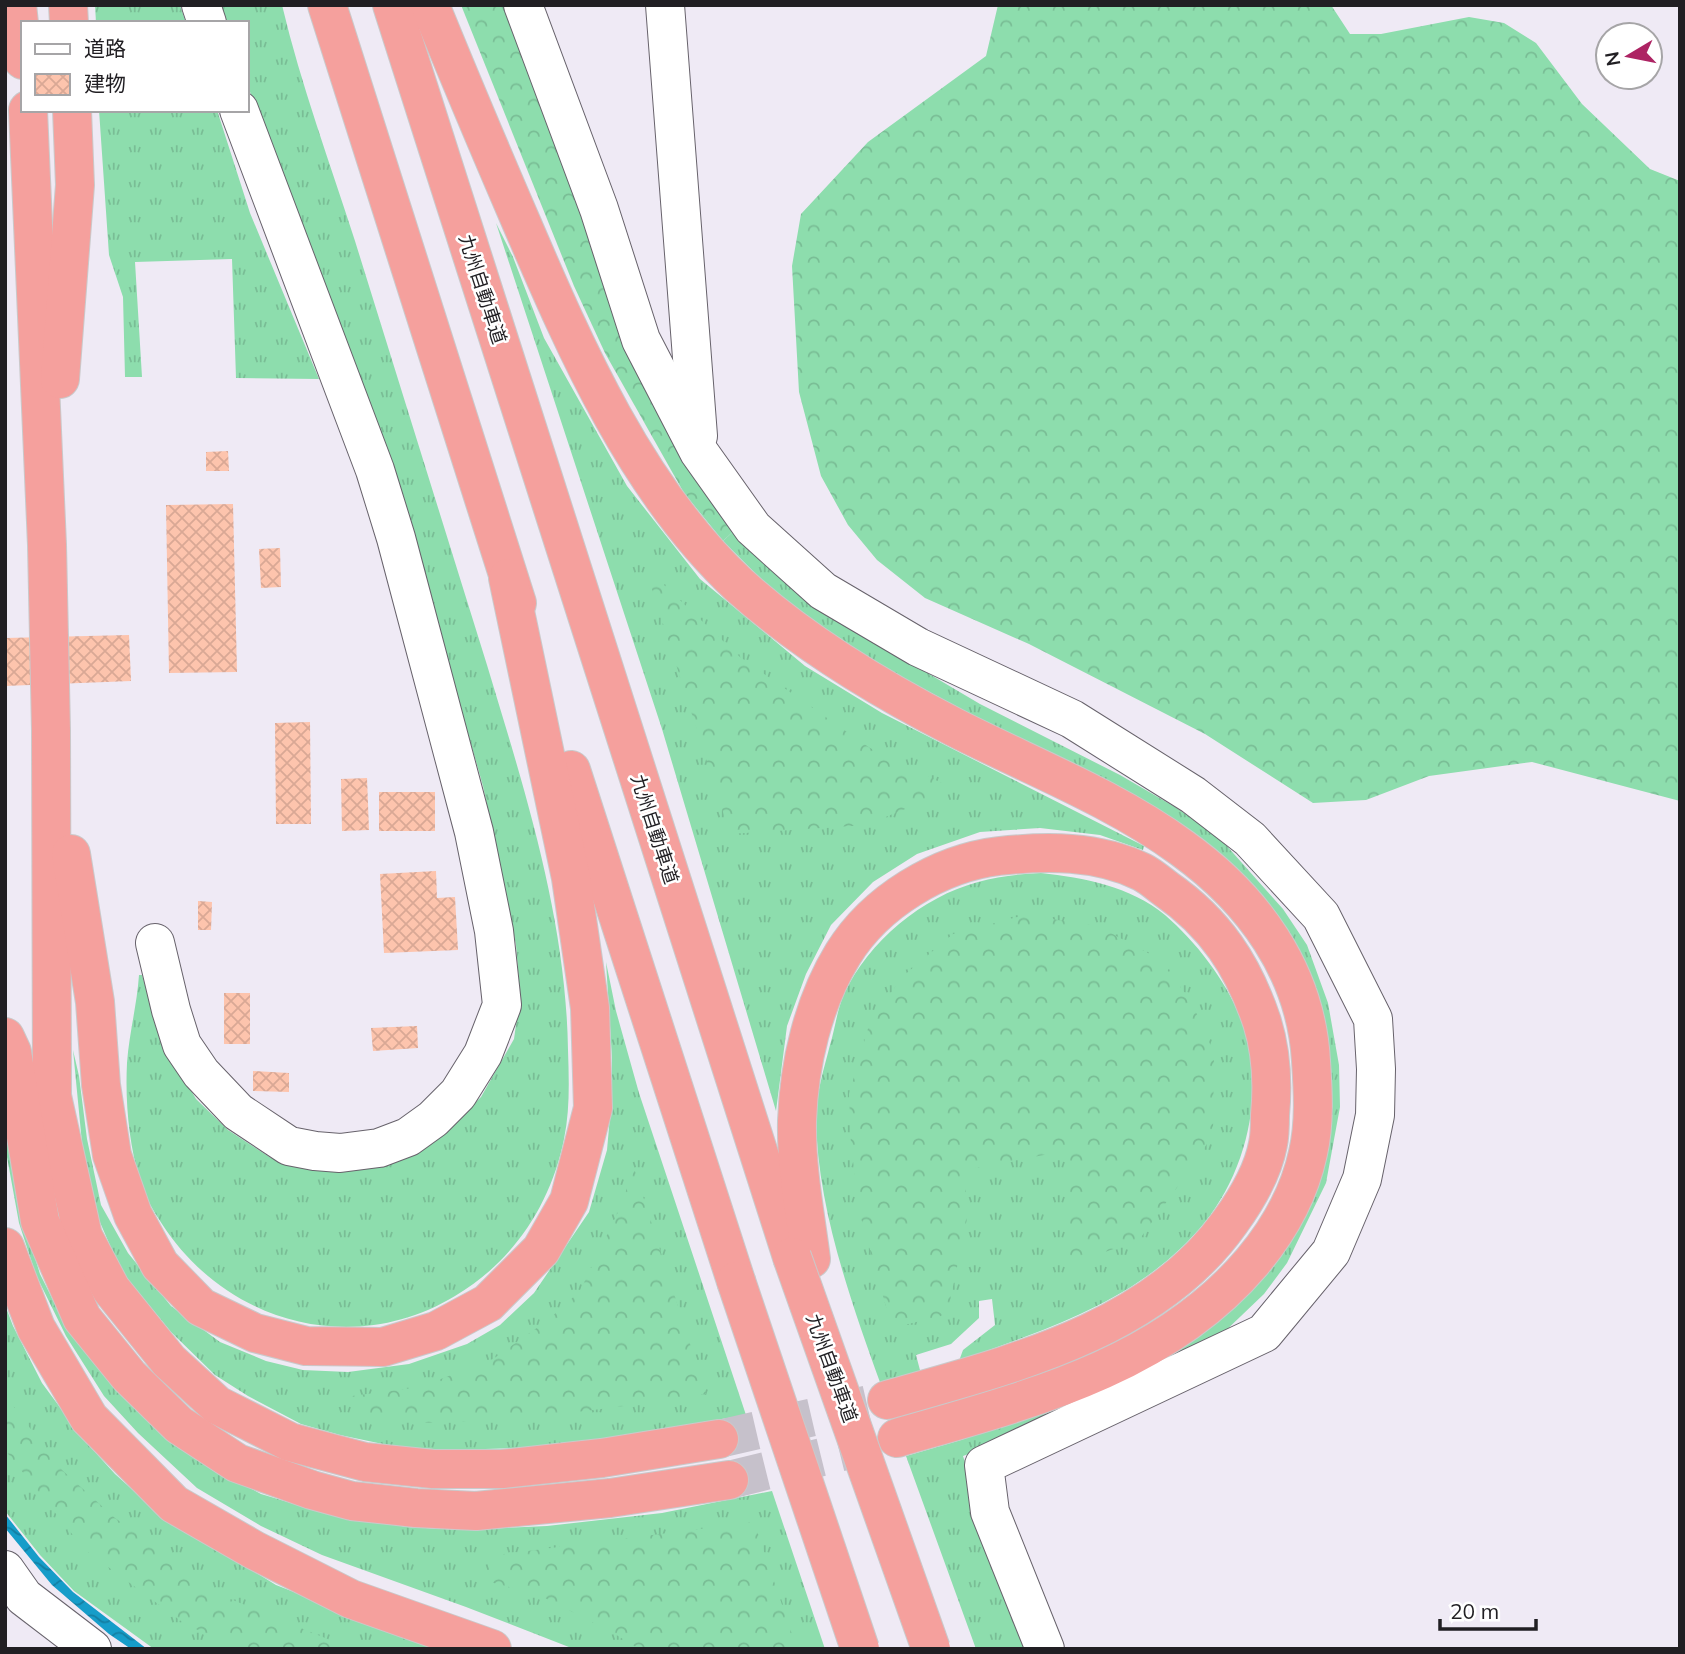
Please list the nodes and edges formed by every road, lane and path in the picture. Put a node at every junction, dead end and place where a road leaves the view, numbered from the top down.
1 (17, 5) edge
2 (327, 5) edge
3 (392, 5) edge
4 (430, 5) edge
5 (523, 5) edge
6 (665, 5) edge
7 (21, 42) edge
8 (28, 112) edge
9 (72, 112) edge
10 (240, 112) edge
11 (699, 452) junction
12 (47, 545) junction
13 (508, 578) junction
14 (51, 731) junction
15 (155, 943) dead end
16 (5, 1037) edge
17 (5, 1247) edge
18 (802, 1258) junction
19 (887, 1399) tunnel mouth
20 (897, 1438) tunnel mouth
21 (719, 1439) tunnel mouth
22 (729, 1480) tunnel mouth
23 (5, 1570) edge
24 (92, 1649) edge
25 (492, 1649) edge
26 (860, 1649) edge
27 (932, 1649) edge
28 (1045, 1649) edge

1 - 7 highway
2 - 13 highway
3 - 18 highway, 九州自動車道
4 - 20 highway
5 - 11 street
6 - 11 street
8 - 12 highway
9 - 12 highway
10 - 15 street
11 - 28 street
12 - 14 highway
13 - 14 highway
13 - 26 highway, bridge
14 - 21 highway
16 - 22 highway
17 - 25 highway
18 - 19 highway
18 - 27 highway, 九州自動車道, bridge
23 - 24 street

